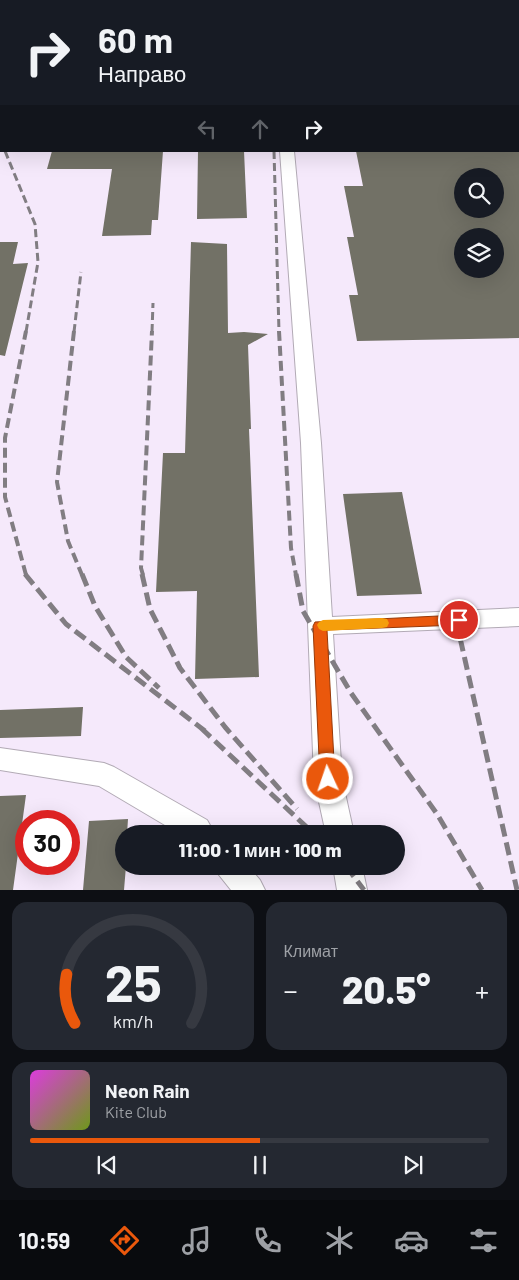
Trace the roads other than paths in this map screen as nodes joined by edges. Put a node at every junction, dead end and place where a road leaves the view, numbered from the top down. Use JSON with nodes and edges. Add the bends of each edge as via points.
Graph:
{"nodes":[{"id":1,"x":287,"y":152,"type":"edge"},
{"id":2,"x":519,"y":617,"type":"edge"},
{"id":3,"x":320,"y":626,"type":"junction"},
{"id":4,"x":0,"y":759,"type":"edge"},
{"id":5,"x":190,"y":825,"type":"edge"},
{"id":6,"x":338,"y":825,"type":"edge"},
{"id":7,"x":237,"y":875,"type":"edge"},
{"id":8,"x":349,"y":875,"type":"edge"},
{"id":9,"x":250,"y":890,"type":"edge"},
{"id":10,"x":352,"y":890,"type":"edge"}],
"edges":[{"from":1,"to":3,"type":"street","via":[[311,443]]},
{"from":2,"to":3,"type":"street"},
{"from":3,"to":6,"type":"street","via":[[328,779]]},
{"from":4,"to":5,"type":"street","via":[[104,775]]},
{"from":7,"to":9,"type":"street"},
{"from":8,"to":10,"type":"street"}]}
